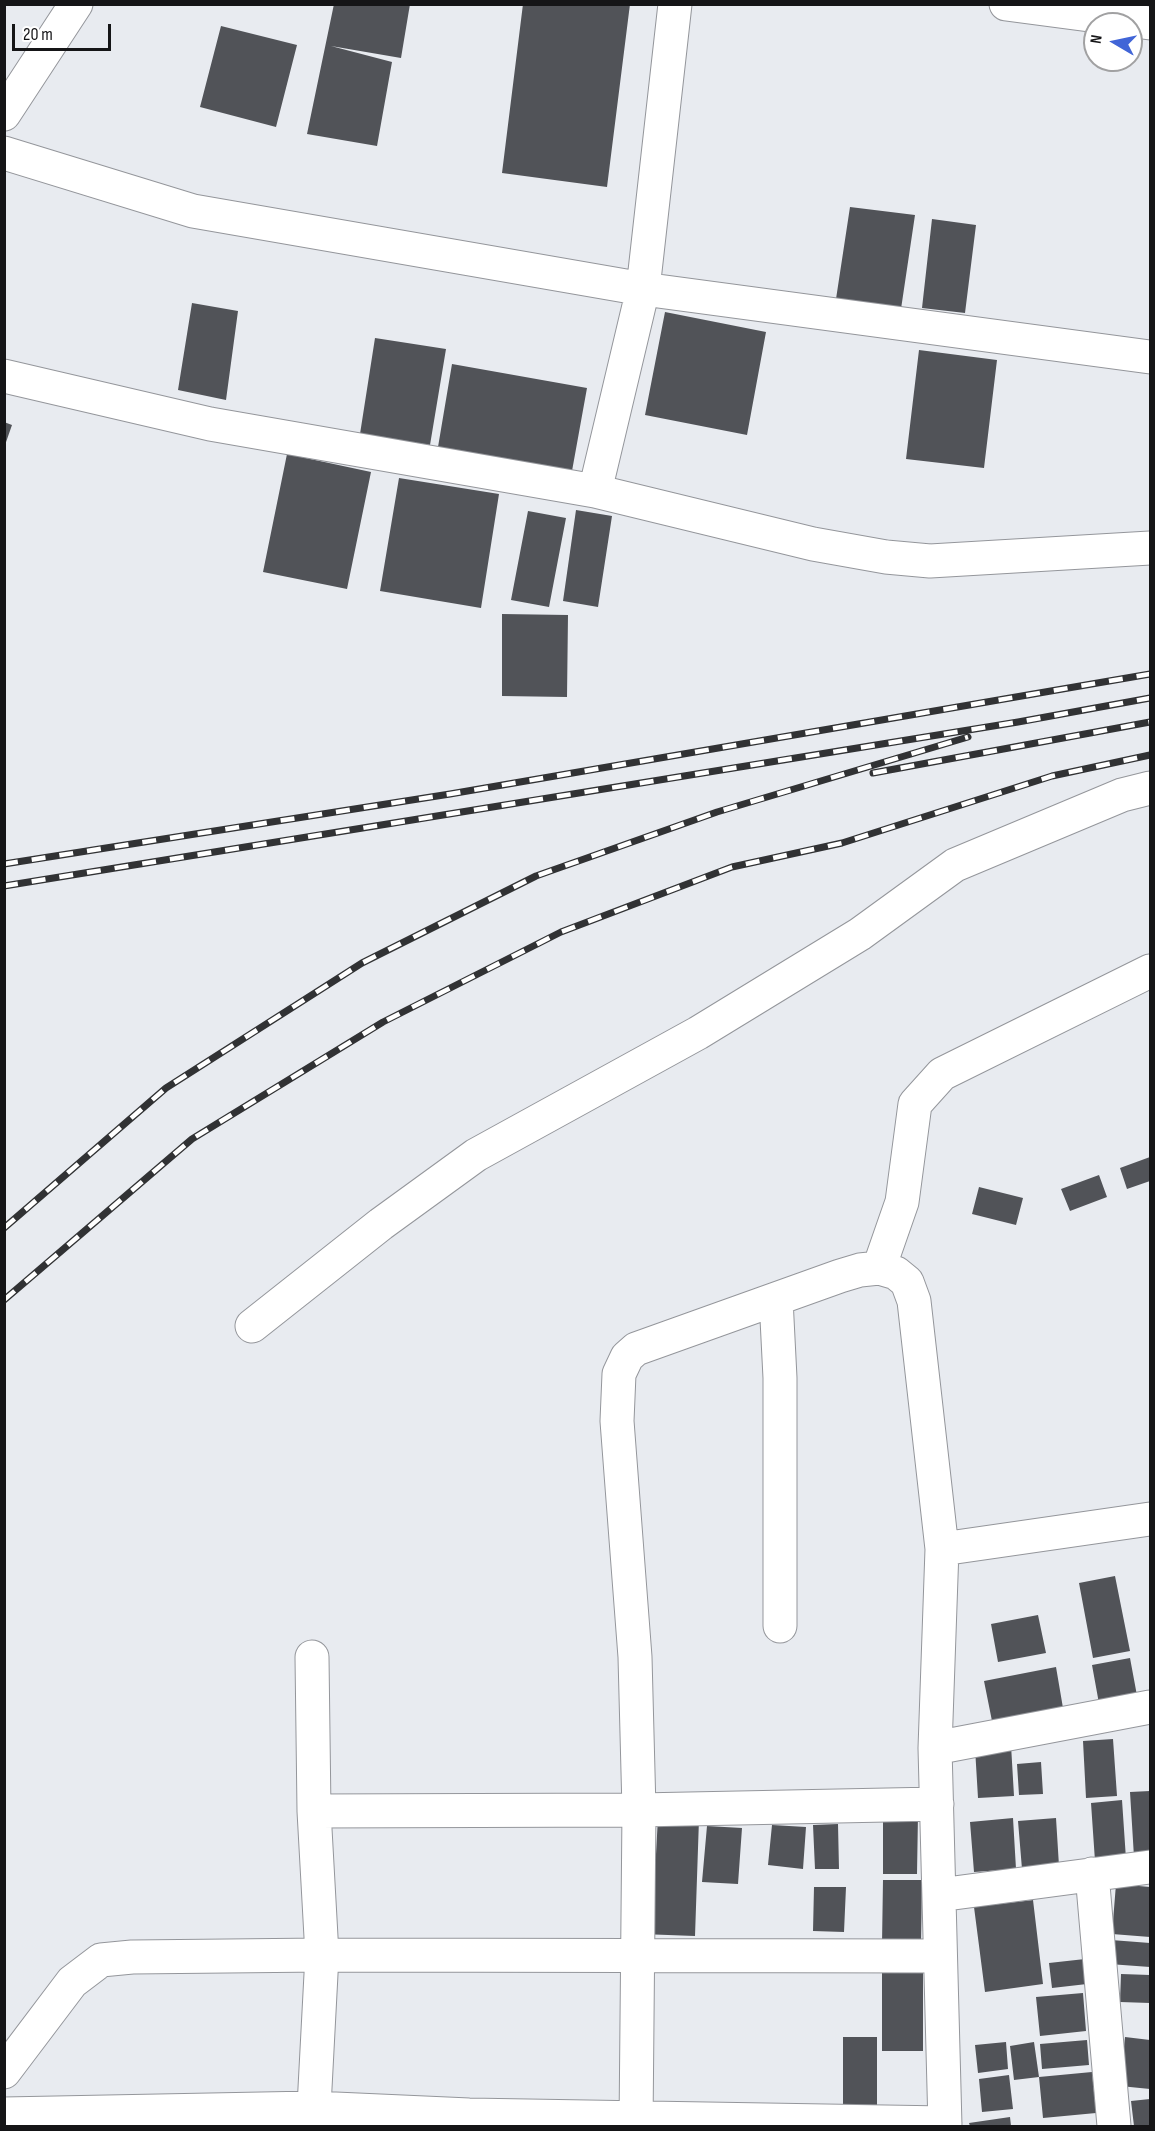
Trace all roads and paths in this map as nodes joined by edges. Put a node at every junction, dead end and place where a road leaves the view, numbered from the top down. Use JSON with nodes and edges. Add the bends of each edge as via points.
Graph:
{"nodes":[{"id":1,"x":76,"y":4,"type":"edge"},
{"id":2,"x":675,"y":4,"type":"edge"},
{"id":3,"x":1006,"y":4,"type":"edge"},
{"id":4,"x":1062,"y":9,"type":"edge"},
{"id":5,"x":1150,"y":23,"type":"edge"},
{"id":6,"x":4,"y":114,"type":"edge"},
{"id":7,"x":4,"y":153,"type":"edge"},
{"id":8,"x":643,"y":289,"type":"junction"},
{"id":9,"x":1150,"y":357,"type":"edge"},
{"id":10,"x":4,"y":376,"type":"edge"},
{"id":11,"x":595,"y":491,"type":"junction"},
{"id":12,"x":1150,"y":548,"type":"edge"},
{"id":13,"x":1150,"y":788,"type":"edge"},
{"id":14,"x":1150,"y":971,"type":"edge"},
{"id":15,"x":879,"y":1268,"type":"junction"},
{"id":16,"x":776,"y":1299,"type":"junction"},
{"id":17,"x":252,"y":1326,"type":"dead end"},
{"id":18,"x":1150,"y":1519,"type":"edge"},
{"id":19,"x":942,"y":1549,"type":"junction"},
{"id":20,"x":780,"y":1626,"type":"dead end"},
{"id":21,"x":312,"y":1657,"type":"dead end"},
{"id":22,"x":1150,"y":1707,"type":"edge"},
{"id":23,"x":935,"y":1748,"type":"junction"},
{"id":24,"x":937,"y":1804,"type":"junction"},
{"id":25,"x":639,"y":1810,"type":"junction"},
{"id":26,"x":315,"y":1811,"type":"junction"},
{"id":27,"x":1150,"y":1867,"type":"edge"},
{"id":28,"x":1092,"y":1874,"type":"junction"},
{"id":29,"x":939,"y":1895,"type":"junction"},
{"id":30,"x":322,"y":1955,"type":"junction"},
{"id":31,"x":636,"y":1956,"type":"junction"},
{"id":32,"x":940,"y":1956,"type":"junction"},
{"id":33,"x":4,"y":2072,"type":"edge"},
{"id":34,"x":4,"y":2114,"type":"edge"},
{"id":35,"x":313,"y":2117,"type":"edge"},
{"id":36,"x":469,"y":2121,"type":"edge"},
{"id":37,"x":636,"y":2122,"type":"edge"},
{"id":38,"x":779,"y":2123,"type":"edge"},
{"id":39,"x":945,"y":2125,"type":"edge"},
{"id":40,"x":1114,"y":2127,"type":"edge"}],
"edges":[{"from":1,"to":6,"type":"street"},
{"from":2,"to":8,"type":"street"},
{"from":3,"to":4,"type":"street"},
{"from":4,"to":5,"type":"street"},
{"from":7,"to":8,"type":"street","via":[[193,211]]},
{"from":8,"to":9,"type":"street"},
{"from":8,"to":11,"type":"street"},
{"from":10,"to":11,"type":"street","via":[[210,424]]},
{"from":11,"to":12,"type":"street","via":[[813,544],[886,557],[930,561]]},
{"from":13,"to":17,"type":"street","via":[[1122,795],[955,865],[860,934],[718,1021],[476,1155]]},
{"from":14,"to":15,"type":"street","via":[[942,1074],[915,1104],[902,1202]]},
{"from":15,"to":16,"type":"street","via":[[840,1275]]},
{"from":15,"to":19,"type":"street","via":[[896,1273],[907,1282],[915,1301]]},
{"from":16,"to":20,"type":"street","via":[[780,1378]]},
{"from":16,"to":25,"type":"street","via":[[636,1349],[619,1374],[617,1421],[635,1657]]},
{"from":18,"to":19,"type":"street"},
{"from":19,"to":23,"type":"street"},
{"from":21,"to":26,"type":"street"},
{"from":22,"to":23,"type":"street"},
{"from":23,"to":24,"type":"street"},
{"from":24,"to":25,"type":"street"},
{"from":24,"to":29,"type":"street"},
{"from":25,"to":26,"type":"street"},
{"from":25,"to":31,"type":"street"},
{"from":26,"to":30,"type":"street"},
{"from":27,"to":28,"type":"street"},
{"from":28,"to":29,"type":"street"},
{"from":28,"to":40,"type":"street"},
{"from":29,"to":32,"type":"street"},
{"from":30,"to":31,"type":"street"},
{"from":30,"to":33,"type":"street","via":[[101,1960],[72,1982]]},
{"from":30,"to":35,"type":"street"},
{"from":31,"to":32,"type":"street"},
{"from":31,"to":37,"type":"street"},
{"from":32,"to":39,"type":"street"},
{"from":34,"to":35,"type":"street"},
{"from":35,"to":36,"type":"street"},
{"from":36,"to":37,"type":"street"},
{"from":37,"to":38,"type":"street"},
{"from":38,"to":39,"type":"street"}]}
